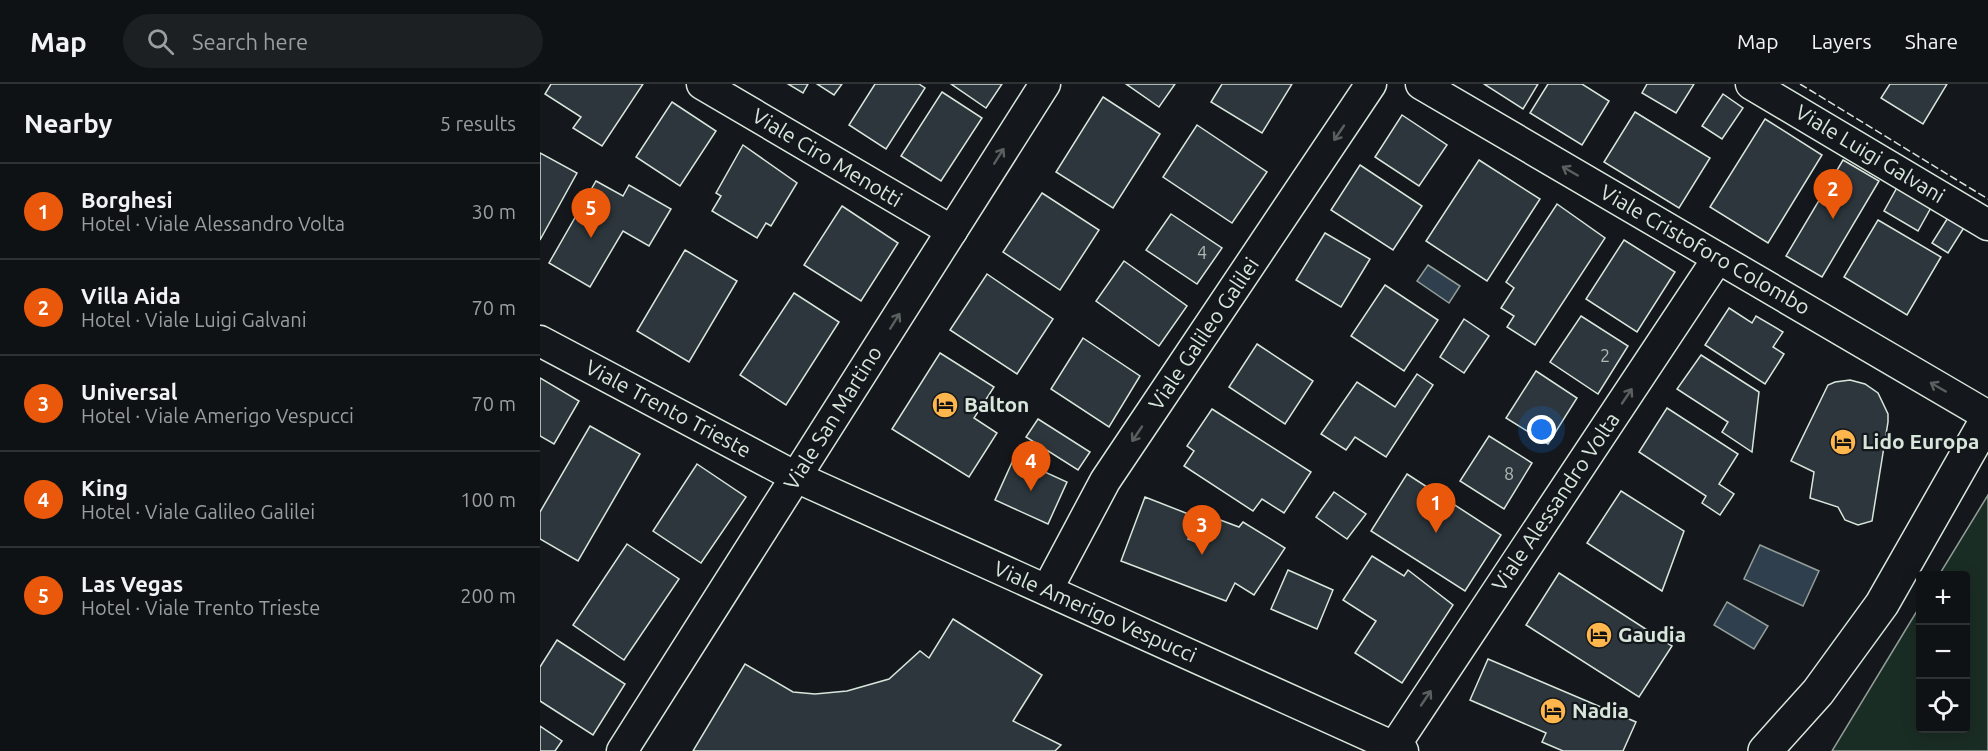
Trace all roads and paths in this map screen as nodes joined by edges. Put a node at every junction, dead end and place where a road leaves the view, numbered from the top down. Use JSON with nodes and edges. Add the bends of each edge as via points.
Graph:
{"nodes":[{"id":1,"x":702,"y":84,"type":"edge"},
{"id":2,"x":1045,"y":84,"type":"edge"},
{"id":3,"x":1371,"y":84,"type":"edge"},
{"id":4,"x":1421,"y":84,"type":"edge"},
{"id":5,"x":1751,"y":84,"type":"edge"},
{"id":6,"x":1988,"y":225,"type":"edge"},
{"id":7,"x":952,"y":231,"type":"junction"},
{"id":8,"x":1718,"y":258,"type":"junction"},
{"id":9,"x":540,"y":341,"type":"edge"},
{"id":10,"x":1988,"y":417,"type":"edge"},
{"id":11,"x":796,"y":477,"type":"junction"},
{"id":12,"x":1047,"y":590,"type":"junction"},
{"id":13,"x":1397,"y":750,"type":"edge"},
{"id":14,"x":622,"y":751,"type":"edge"},
{"id":15,"x":1765,"y":751,"type":"edge"}],
"edges":[{"from":1,"to":7,"type":"street","name":"Viale Ciro Menotti"},
{"from":7,"to":2,"type":"street","name":"Viale San Martino","one_way":true},
{"from":3,"to":12,"type":"street","name":"Viale Galileo Galilei","one_way":true,"via":[[1105,482]]},
{"from":8,"to":4,"type":"street","name":"Viale Cristoforo Colombo","one_way":true},
{"from":5,"to":6,"type":"street","name":"Viale Luigi Galvani"},
{"from":11,"to":7,"type":"street","name":"Viale San Martino","one_way":true},
{"from":10,"to":8,"type":"street","name":"Viale Cristoforo Colombo","one_way":true},
{"from":13,"to":8,"type":"street","name":"Viale Alessandro Volta","one_way":true},
{"from":9,"to":11,"type":"street","name":"Viale Trento Trieste"},
{"from":10,"to":15,"type":"street","via":[[1882,604],[1818,692]]},
{"from":11,"to":12,"type":"street","name":"Viale Amerigo Vespucci"},
{"from":11,"to":14,"type":"street","name":"Viale San Martino"},
{"from":12,"to":13,"type":"street","name":"Viale Amerigo Vespucci"}]}
